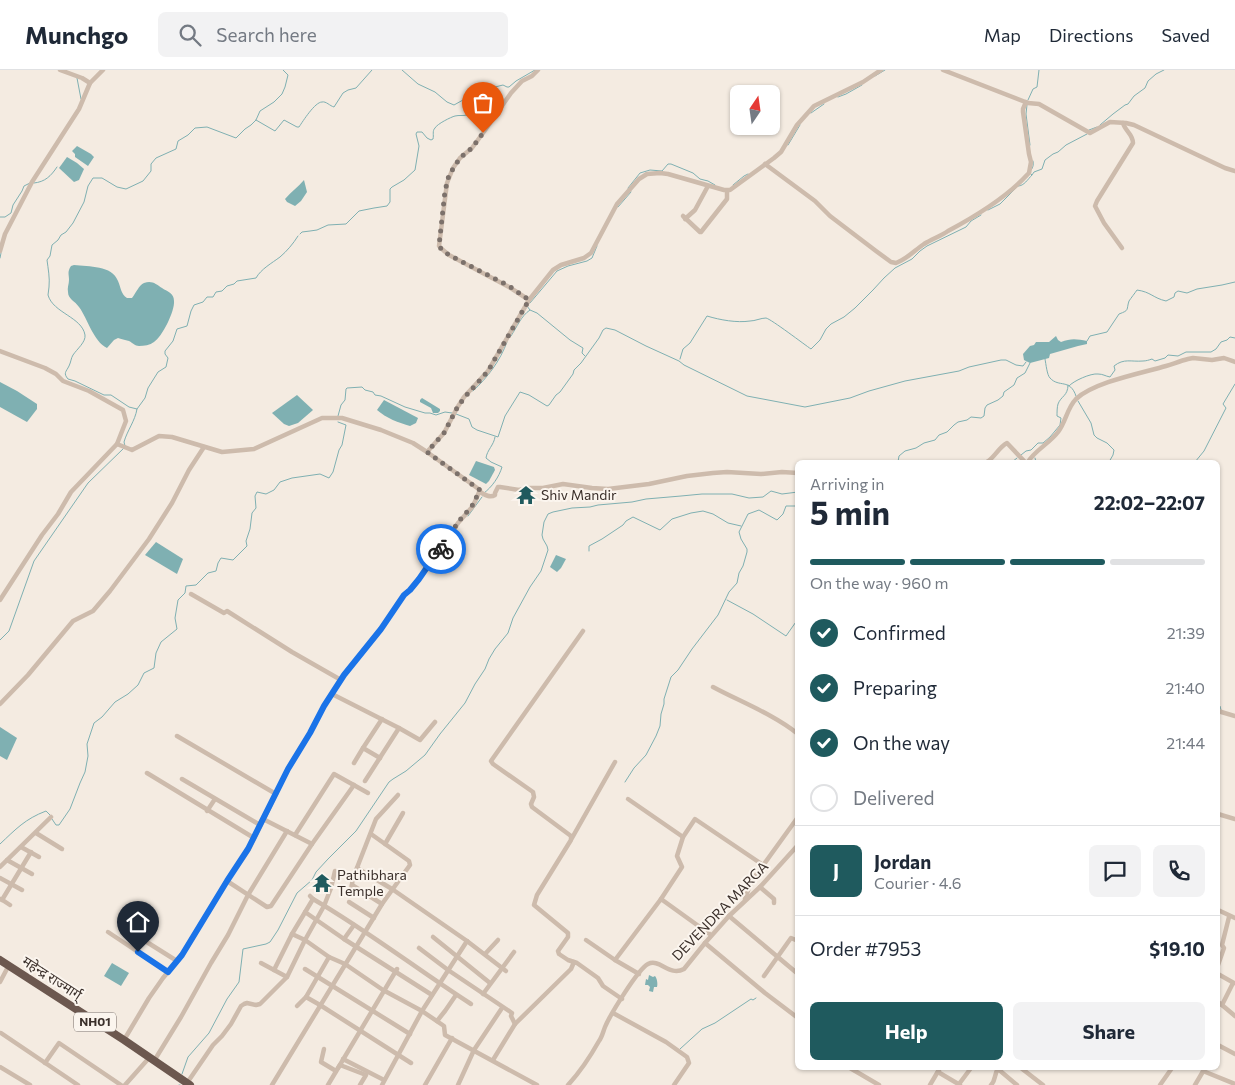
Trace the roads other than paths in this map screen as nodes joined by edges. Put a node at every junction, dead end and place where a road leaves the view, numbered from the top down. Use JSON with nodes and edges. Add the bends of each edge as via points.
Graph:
{"nodes":[{"id":1,"x":60,"y":70,"type":"edge"},
{"id":2,"x":103,"y":70,"type":"edge"},
{"id":3,"x":538,"y":70,"type":"edge"},
{"id":4,"x":881,"y":70,"type":"edge"},
{"id":5,"x":942,"y":70,"type":"edge"},
{"id":6,"x":90,"y":83,"type":"junction"},
{"id":7,"x":1026,"y":102,"type":"junction"},
{"id":8,"x":1123,"y":123,"type":"junction"},
{"id":9,"x":765,"y":164,"type":"junction"},
{"id":10,"x":1235,"y":171,"type":"edge"},
{"id":11,"x":708,"y":186,"type":"junction"},
{"id":12,"x":727,"y":191,"type":"junction"},
{"id":13,"x":1122,"y":248,"type":"dead end"},
{"id":14,"x":0,"y":251,"type":"edge"},
{"id":15,"x":529,"y":300,"type":"junction"},
{"id":16,"x":0,"y":351,"type":"edge"},
{"id":17,"x":1235,"y":362,"type":"edge"},
{"id":18,"x":117,"y":444,"type":"junction"},
{"id":19,"x":204,"y":447,"type":"junction"},
{"id":20,"x":427,"y":452,"type":"junction"},
{"id":21,"x":990,"y":460,"type":"edge"},
{"id":22,"x":1025,"y":460,"type":"edge"},
{"id":23,"x":1029,"y":460,"type":"edge"},
{"id":24,"x":795,"y":473,"type":"edge"},
{"id":25,"x":483,"y":494,"type":"junction"},
{"id":26,"x":191,"y":594,"type":"dead end"},
{"id":27,"x":0,"y":600,"type":"edge"},
{"id":28,"x":583,"y":631,"type":"dead end"},
{"id":29,"x":341,"y":680,"type":"junction"},
{"id":30,"x":714,"y":688,"type":"dead end"},
{"id":31,"x":332,"y":694,"type":"junction"},
{"id":32,"x":0,"y":704,"type":"edge"},
{"id":33,"x":1220,"y":712,"type":"edge"},
{"id":34,"x":1235,"y":716,"type":"edge"},
{"id":35,"x":382,"y":719,"type":"junction"},
{"id":36,"x":435,"y":722,"type":"dead end"},
{"id":37,"x":400,"y":728,"type":"junction"},
{"id":38,"x":795,"y":732,"type":"edge"},
{"id":39,"x":177,"y":736,"type":"dead end"},
{"id":40,"x":363,"y":748,"type":"junction"},
{"id":41,"x":380,"y":758,"type":"junction"},
{"id":42,"x":616,"y":762,"type":"dead end"},
{"id":43,"x":354,"y":763,"type":"dead end"},
{"id":44,"x":146,"y":773,"type":"dead end"},
{"id":45,"x":182,"y":779,"type":"dead end"},
{"id":46,"x":365,"y":781,"type":"dead end"},
{"id":47,"x":354,"y":785,"type":"junction"},
{"id":48,"x":368,"y":793,"type":"dead end"},
{"id":49,"x":276,"y":794,"type":"junction"},
{"id":50,"x":398,"y":794,"type":"dead end"},
{"id":51,"x":215,"y":799,"type":"junction"},
{"id":52,"x":628,"y":799,"type":"dead end"},
{"id":53,"x":207,"y":810,"type":"junction"},
{"id":54,"x":403,"y":813,"type":"dead end"},
{"id":55,"x":1220,"y":815,"type":"edge"},
{"id":56,"x":51,"y":817,"type":"dead end"},
{"id":57,"x":263,"y":819,"type":"junction"},
{"id":58,"x":1235,"y":819,"type":"edge"},
{"id":59,"x":795,"y":821,"type":"edge"},
{"id":60,"x":260,"y":825,"type":"junction"},
{"id":61,"x":287,"y":831,"type":"junction"},
{"id":62,"x":36,"y":833,"type":"junction"},
{"id":63,"x":371,"y":834,"type":"junction"},
{"id":64,"x":295,"y":835,"type":"junction"},
{"id":65,"x":683,"y":837,"type":"junction"},
{"id":66,"x":254,"y":838,"type":"junction"},
{"id":67,"x":572,"y":838,"type":"junction"},
{"id":68,"x":312,"y":844,"type":"junction"},
{"id":69,"x":384,"y":844,"type":"junction"},
{"id":70,"x":21,"y":847,"type":"junction"},
{"id":71,"x":795,"y":848,"type":"edge"},
{"id":72,"x":62,"y":849,"type":"dead end"},
{"id":73,"x":31,"y":852,"type":"junction"},
{"id":74,"x":39,"y":857,"type":"dead end"},
{"id":75,"x":7,"y":860,"type":"junction"},
{"id":76,"x":763,"y":865,"type":"junction"},
{"id":77,"x":0,"y":867,"type":"edge"},
{"id":78,"x":22,"y":868,"type":"junction"},
{"id":79,"x":358,"y":868,"type":"junction"},
{"id":80,"x":335,"y":871,"type":"dead end"},
{"id":81,"x":32,"y":874,"type":"dead end"},
{"id":82,"x":0,"y":878,"type":"edge"},
{"id":83,"x":227,"y":881,"type":"junction"},
{"id":84,"x":11,"y":884,"type":"junction"},
{"id":85,"x":760,"y":887,"type":"junction"},
{"id":86,"x":392,"y":889,"type":"junction"},
{"id":87,"x":22,"y":890,"type":"dead end"},
{"id":88,"x":248,"y":895,"type":"junction"},
{"id":89,"x":1,"y":899,"type":"edge"},
{"id":90,"x":661,"y":900,"type":"junction"},
{"id":91,"x":745,"y":900,"type":"junction"},
{"id":92,"x":350,"y":902,"type":"dead end"},
{"id":93,"x":774,"y":903,"type":"dead end"},
{"id":94,"x":382,"y":904,"type":"junction"},
{"id":95,"x":10,"y":905,"type":"dead end"},
{"id":96,"x":324,"y":906,"type":"junction"},
{"id":97,"x":1220,"y":911,"type":"edge"},
{"id":98,"x":305,"y":912,"type":"junction"},
{"id":99,"x":729,"y":916,"type":"junction"},
{"id":100,"x":374,"y":918,"type":"junction"},
{"id":101,"x":1232,"y":918,"type":"edge"},
{"id":102,"x":317,"y":919,"type":"junction"},
{"id":103,"x":354,"y":925,"type":"junction"},
{"id":104,"x":126,"y":928,"type":"dead end"},
{"id":105,"x":366,"y":931,"type":"junction"},
{"id":106,"x":108,"y":932,"type":"dead end"},
{"id":107,"x":292,"y":934,"type":"junction"},
{"id":108,"x":711,"y":936,"type":"junction"},
{"id":109,"x":433,"y":938,"type":"dead end"},
{"id":110,"x":344,"y":939,"type":"junction"},
{"id":111,"x":305,"y":940,"type":"junction"},
{"id":112,"x":498,"y":940,"type":"dead end"},
{"id":113,"x":586,"y":940,"type":"dead end"},
{"id":114,"x":795,"y":940,"type":"edge"},
{"id":115,"x":467,"y":941,"type":"junction"},
{"id":116,"x":705,"y":943,"type":"junction"},
{"id":117,"x":356,"y":947,"type":"junction"},
{"id":118,"x":418,"y":948,"type":"dead end"},
{"id":119,"x":514,"y":952,"type":"dead end"},
{"id":120,"x":485,"y":954,"type":"junction"},
{"id":121,"x":330,"y":957,"type":"junction"},
{"id":122,"x":457,"y":957,"type":"junction"},
{"id":123,"x":777,"y":957,"type":"junction"},
{"id":124,"x":1220,"y":959,"type":"edge"},
{"id":125,"x":0,"y":960,"type":"edge"},
{"id":126,"x":615,"y":960,"type":"junction"},
{"id":127,"x":177,"y":961,"type":"junction"},
{"id":128,"x":574,"y":962,"type":"junction"},
{"id":129,"x":261,"y":963,"type":"dead end"},
{"id":130,"x":345,"y":964,"type":"junction"},
{"id":131,"x":9,"y":966,"type":"junction"},
{"id":132,"x":501,"y":968,"type":"junction"},
{"id":133,"x":305,"y":969,"type":"dead end"},
{"id":134,"x":274,"y":970,"type":"junction"},
{"id":135,"x":396,"y":970,"type":"junction"},
{"id":136,"x":448,"y":970,"type":"junction"},
{"id":137,"x":506,"y":971,"type":"dead end"},
{"id":138,"x":168,"y":972,"type":"junction"},
{"id":139,"x":795,"y":972,"type":"edge"},
{"id":140,"x":639,"y":974,"type":"junction"},
{"id":141,"x":1220,"y":975,"type":"edge"},
{"id":142,"x":288,"y":976,"type":"junction"},
{"id":143,"x":318,"y":976,"type":"junction"},
{"id":144,"x":764,"y":976,"type":"dead end"},
{"id":145,"x":0,"y":982,"type":"edge"},
{"id":146,"x":1234,"y":983,"type":"edge"},
{"id":147,"x":439,"y":984,"type":"junction"},
{"id":148,"x":490,"y":984,"type":"junction"},
{"id":149,"x":332,"y":985,"type":"junction"},
{"id":150,"x":383,"y":990,"type":"junction"},
{"id":151,"x":483,"y":994,"type":"junction"},
{"id":152,"x":432,"y":995,"type":"junction"},
{"id":153,"x":456,"y":995,"type":"junction"},
{"id":154,"x":306,"y":997,"type":"junction"},
{"id":155,"x":622,"y":999,"type":"junction"},
{"id":156,"x":1220,"y":1003,"type":"edge"},
{"id":157,"x":471,"y":1004,"type":"dead end"},
{"id":158,"x":320,"y":1005,"type":"junction"},
{"id":159,"x":297,"y":1006,"type":"dead end"},
{"id":160,"x":502,"y":1008,"type":"junction"},
{"id":161,"x":372,"y":1011,"type":"junction"},
{"id":162,"x":422,"y":1011,"type":"junction"},
{"id":163,"x":614,"y":1012,"type":"junction"},
{"id":164,"x":795,"y":1016,"type":"edge"},
{"id":165,"x":1235,"y":1016,"type":"edge"},
{"id":166,"x":437,"y":1021,"type":"junction"},
{"id":167,"x":515,"y":1024,"type":"junction"},
{"id":168,"x":360,"y":1030,"type":"junction"},
{"id":169,"x":1,"y":1033,"type":"edge"},
{"id":170,"x":410,"y":1034,"type":"junction"},
{"id":171,"x":452,"y":1038,"type":"junction"},
{"id":172,"x":124,"y":1040,"type":"junction"},
{"id":173,"x":1220,"y":1046,"type":"edge"},
{"id":174,"x":324,"y":1049,"type":"dead end"},
{"id":175,"x":474,"y":1050,"type":"junction"},
{"id":176,"x":1235,"y":1054,"type":"edge"},
{"id":177,"x":398,"y":1055,"type":"junction"},
{"id":178,"x":343,"y":1059,"type":"junction"},
{"id":179,"x":152,"y":1060,"type":"junction"},
{"id":180,"x":493,"y":1060,"type":"junction"},
{"id":181,"x":321,"y":1062,"type":"junction"},
{"id":182,"x":45,"y":1063,"type":"junction"},
{"id":183,"x":411,"y":1063,"type":"dead end"},
{"id":184,"x":0,"y":1067,"type":"edge"},
{"id":185,"x":320,"y":1068,"type":"dead end"},
{"id":186,"x":853,"y":1070,"type":"edge"},
{"id":187,"x":939,"y":1070,"type":"edge"},
{"id":188,"x":970,"y":1070,"type":"edge"},
{"id":189,"x":996,"y":1070,"type":"edge"},
{"id":190,"x":1000,"y":1070,"type":"edge"},
{"id":191,"x":1023,"y":1070,"type":"edge"},
{"id":192,"x":1171,"y":1070,"type":"edge"},
{"id":193,"x":1203,"y":1070,"type":"edge"},
{"id":194,"x":1206,"y":1070,"type":"edge"},
{"id":195,"x":336,"y":1071,"type":"junction"},
{"id":196,"x":332,"y":1078,"type":"junction"},
{"id":197,"x":383,"y":1083,"type":"edge"},
{"id":198,"x":188,"y":1084,"type":"edge"},
{"id":199,"x":1235,"y":1084,"type":"edge"},
{"id":200,"x":30,"y":1085,"type":"edge"},
{"id":201,"x":78,"y":1085,"type":"edge"},
{"id":202,"x":123,"y":1085,"type":"edge"},
{"id":203,"x":272,"y":1085,"type":"edge"},
{"id":204,"x":328,"y":1085,"type":"edge"},
{"id":205,"x":360,"y":1085,"type":"edge"},
{"id":206,"x":425,"y":1085,"type":"edge"},
{"id":207,"x":458,"y":1085,"type":"edge"},
{"id":208,"x":537,"y":1085,"type":"edge"},
{"id":209,"x":568,"y":1085,"type":"edge"},
{"id":210,"x":674,"y":1085,"type":"edge"},
{"id":211,"x":879,"y":1085,"type":"edge"},
{"id":212,"x":930,"y":1085,"type":"edge"},
{"id":213,"x":959,"y":1085,"type":"edge"},
{"id":214,"x":991,"y":1085,"type":"edge"},
{"id":215,"x":1017,"y":1085,"type":"edge"},
{"id":216,"x":1042,"y":1085,"type":"edge"},
{"id":217,"x":1160,"y":1085,"type":"edge"},
{"id":218,"x":1195,"y":1085,"type":"edge"}],
"edges":[{"from":1,"to":6,"type":"street"},
{"from":2,"to":6,"type":"street"},
{"from":3,"to":15,"type":"street","via":[[511,93],[472,148],[453,168],[447,183],[439,246],[449,255]]},
{"from":4,"to":9,"type":"street","via":[[814,106],[780,152]]},
{"from":5,"to":7,"type":"street"},
{"from":6,"to":14,"type":"street","via":[[79,109],[36,176],[5,234]]},
{"from":7,"to":8,"type":"street","via":[[1039,104],[1090,133],[1110,122]]},
{"from":7,"to":9,"type":"street","via":[[1023,112],[1031,162],[1029,173],[1000,199],[896,264]]},
{"from":8,"to":10,"type":"street"},
{"from":8,"to":13,"type":"street","via":[[1132,135],[1133,143],[1095,206]]},
{"from":9,"to":12,"type":"street"},
{"from":11,"to":12,"type":"street"},
{"from":11,"to":12,"type":"street","via":[[695,210],[684,217],[700,232],[727,198]]},
{"from":11,"to":15,"type":"street","via":[[668,174],[642,176],[616,204],[591,253],[556,267]]},
{"from":15,"to":20,"type":"street","via":[[488,371],[464,398],[444,433]]},
{"from":16,"to":18,"type":"street","via":[[45,368],[63,381],[123,410],[126,421]]},
{"from":17,"to":23,"type":"street","via":[[1224,358],[1193,358],[1088,390],[1074,401],[1058,433]]},
{"from":18,"to":19,"type":"street","via":[[132,450],[159,436]]},
{"from":18,"to":27,"type":"street","via":[[71,492]]},
{"from":19,"to":20,"type":"street","via":[[222,452],[254,449],[322,418],[342,418],[398,436]]},
{"from":19,"to":32,"type":"street","via":[[149,539],[110,591],[93,610],[73,621]]},
{"from":20,"to":25,"type":"street"},
{"from":21,"to":22,"type":"street","via":[[1007,443]]},
{"from":24,"to":25,"type":"street","via":[[713,473],[601,489],[563,484],[519,490],[498,487],[496,495]]},
{"from":25,"to":29,"type":"street","via":[[458,522],[423,574]]},
{"from":26,"to":29,"type":"street","via":[[224,613],[227,611]]},
{"from":28,"to":67,"type":"street","via":[[492,758],[493,764],[533,792],[532,807]]},
{"from":29,"to":31,"type":"street"},
{"from":30,"to":38,"type":"street"},
{"from":31,"to":35,"type":"street"},
{"from":31,"to":49,"type":"street"},
{"from":33,"to":34,"type":"street"},
{"from":35,"to":37,"type":"street"},
{"from":35,"to":40,"type":"street"},
{"from":36,"to":37,"type":"street","via":[[420,740]]},
{"from":37,"to":41,"type":"street"},
{"from":39,"to":49,"type":"street"},
{"from":40,"to":41,"type":"street"},
{"from":40,"to":43,"type":"street"},
{"from":41,"to":46,"type":"street"},
{"from":42,"to":67,"type":"street"},
{"from":44,"to":53,"type":"street"},
{"from":45,"to":51,"type":"street"},
{"from":47,"to":48,"type":"street"},
{"from":47,"to":64,"type":"street","via":[[334,774]]},
{"from":47,"to":68,"type":"street"},
{"from":49,"to":57,"type":"street"},
{"from":50,"to":63,"type":"street","via":[[376,819]]},
{"from":51,"to":53,"type":"street"},
{"from":51,"to":60,"type":"street"},
{"from":52,"to":65,"type":"street"},
{"from":53,"to":66,"type":"street"},
{"from":54,"to":69,"type":"street"},
{"from":55,"to":58,"type":"street"},
{"from":56,"to":62,"type":"street"},
{"from":57,"to":60,"type":"street"},
{"from":57,"to":61,"type":"street"},
{"from":59,"to":76,"type":"street"},
{"from":60,"to":66,"type":"street"},
{"from":61,"to":64,"type":"street"},
{"from":61,"to":88,"type":"street"},
{"from":62,"to":70,"type":"street"},
{"from":62,"to":72,"type":"street"},
{"from":63,"to":69,"type":"street"},
{"from":63,"to":79,"type":"street"},
{"from":64,"to":68,"type":"street"},
{"from":65,"to":76,"type":"street","via":[[695,819]]},
{"from":65,"to":90,"type":"street","via":[[677,856],[682,867]]},
{"from":66,"to":83,"type":"street"},
{"from":67,"to":128,"type":"street","via":[[534,903],[568,933],[558,953]]},
{"from":68,"to":88,"type":"street","via":[[271,906],[267,907]]},
{"from":69,"to":86,"type":"street","via":[[410,862]]},
{"from":70,"to":73,"type":"street"},
{"from":70,"to":75,"type":"street"},
{"from":71,"to":85,"type":"street","name":"DEVENDRA MARGA"},
{"from":73,"to":74,"type":"street"},
{"from":73,"to":78,"type":"street"},
{"from":75,"to":77,"type":"street"},
{"from":75,"to":78,"type":"street"},
{"from":76,"to":91,"type":"street","via":[[751,882]]},
{"from":78,"to":81,"type":"street"},
{"from":78,"to":84,"type":"street"},
{"from":79,"to":86,"type":"street"},
{"from":79,"to":94,"type":"street","via":[[352,888]]},
{"from":80,"to":96,"type":"street"},
{"from":82,"to":84,"type":"street"},
{"from":83,"to":88,"type":"street"},
{"from":83,"to":127,"type":"street"},
{"from":84,"to":87,"type":"street"},
{"from":84,"to":89,"type":"street"},
{"from":85,"to":91,"type":"street","name":"DEVENDRA MARGA"},
{"from":85,"to":93,"type":"street","via":[[774,899]]},
{"from":86,"to":94,"type":"street"},
{"from":86,"to":115,"type":"street"},
{"from":88,"to":179,"type":"street","via":[[181,1017]]},
{"from":89,"to":95,"type":"street"},
{"from":90,"to":108,"type":"street"},
{"from":90,"to":126,"type":"street"},
{"from":91,"to":99,"type":"street","name":"DEVENDRA MARGA"},
{"from":92,"to":100,"type":"street"},
{"from":94,"to":100,"type":"street"},
{"from":96,"to":98,"type":"street","via":[[311,898]]},
{"from":96,"to":102,"type":"street"},
{"from":96,"to":103,"type":"street"},
{"from":97,"to":101,"type":"street"},
{"from":98,"to":102,"type":"street"},
{"from":98,"to":107,"type":"street"},
{"from":99,"to":108,"type":"street","name":"DEVENDRA MARGA"},
{"from":99,"to":123,"type":"street"},
{"from":100,"to":105,"type":"street"},
{"from":101,"to":124,"type":"street"},
{"from":102,"to":110,"type":"street"},
{"from":102,"to":111,"type":"street"},
{"from":103,"to":105,"type":"street"},
{"from":103,"to":110,"type":"street"},
{"from":104,"to":127,"type":"street"},
{"from":105,"to":117,"type":"street"},
{"from":105,"to":147,"type":"street"},
{"from":106,"to":138,"type":"street"},
{"from":107,"to":111,"type":"street"},
{"from":107,"to":134,"type":"street"},
{"from":108,"to":116,"type":"street","name":"DEVENDRA MARGA"},
{"from":109,"to":122,"type":"street"},
{"from":110,"to":117,"type":"street"},
{"from":111,"to":121,"type":"street"},
{"from":111,"to":142,"type":"street"},
{"from":112,"to":120,"type":"street"},
{"from":113,"to":126,"type":"street"},
{"from":114,"to":123,"type":"street","via":[[791,938]]},
{"from":115,"to":120,"type":"street"},
{"from":115,"to":122,"type":"street"},
{"from":116,"to":140,"type":"street","name":"DEVENDRA MARGA","via":[[680,971],[655,962],[648,964]]},
{"from":116,"to":164,"type":"street"},
{"from":117,"to":130,"type":"street"},
{"from":117,"to":135,"type":"street"},
{"from":118,"to":136,"type":"street"},
{"from":119,"to":132,"type":"street"},
{"from":120,"to":132,"type":"street"},
{"from":121,"to":130,"type":"street"},
{"from":121,"to":143,"type":"street"},
{"from":122,"to":136,"type":"street"},
{"from":122,"to":148,"type":"street"},
{"from":123,"to":139,"type":"street"},
{"from":123,"to":144,"type":"street"},
{"from":125,"to":131,"type":"highway","name":"महेन्द्र राज्मार्ग्","number":"NH01"},
{"from":126,"to":140,"type":"street"},
{"from":127,"to":138,"type":"street"},
{"from":128,"to":155,"type":"street"},
{"from":128,"to":167,"type":"street","via":[[571,969]]},
{"from":129,"to":134,"type":"street"},
{"from":130,"to":149,"type":"street"},
{"from":130,"to":150,"type":"street"},
{"from":131,"to":145,"type":"street"},
{"from":131,"to":172,"type":"highway","name":"महेन्द्र राज्मार्ग्","number":"NH01"},
{"from":132,"to":137,"type":"street"},
{"from":132,"to":148,"type":"street"},
{"from":133,"to":143,"type":"street"},
{"from":134,"to":142,"type":"street"},
{"from":135,"to":150,"type":"street"},
{"from":135,"to":152,"type":"street"},
{"from":136,"to":147,"type":"street"},
{"from":136,"to":151,"type":"street"},
{"from":138,"to":172,"type":"street"},
{"from":140,"to":155,"type":"street","name":"DEVENDRA MARGA"},
{"from":141,"to":146,"type":"street"},
{"from":142,"to":198,"type":"street","via":[[260,1004],[241,1006]]},
{"from":143,"to":149,"type":"street"},
{"from":143,"to":154,"type":"street"},
{"from":146,"to":156,"type":"street"},
{"from":147,"to":152,"type":"street"},
{"from":147,"to":153,"type":"street"},
{"from":148,"to":151,"type":"street"},
{"from":149,"to":158,"type":"street"},
{"from":149,"to":161,"type":"street"},
{"from":150,"to":161,"type":"street"},
{"from":150,"to":162,"type":"street"},
{"from":151,"to":160,"type":"street"},
{"from":152,"to":162,"type":"street"},
{"from":153,"to":157,"type":"street"},
{"from":153,"to":166,"type":"street"},
{"from":154,"to":158,"type":"street"},
{"from":154,"to":159,"type":"street"},
{"from":155,"to":163,"type":"street","name":"DEVENDRA MARGA"},
{"from":156,"to":165,"type":"street"},
{"from":158,"to":168,"type":"street"},
{"from":158,"to":203,"type":"street"},
{"from":160,"to":167,"type":"street","via":[[512,1013]]},
{"from":160,"to":175,"type":"street"},
{"from":161,"to":168,"type":"street"},
{"from":161,"to":170,"type":"street"},
{"from":162,"to":166,"type":"street"},
{"from":162,"to":170,"type":"street"},
{"from":163,"to":209,"type":"street","name":"DEVENDRA MARGA","via":[[601,1040]]},
{"from":163,"to":210,"type":"street","via":[[687,1058],[688,1063]]},
{"from":166,"to":171,"type":"street","via":[[444,1026],[446,1035]]},
{"from":167,"to":180,"type":"street"},
{"from":168,"to":177,"type":"street"},
{"from":168,"to":178,"type":"street"},
{"from":169,"to":182,"type":"street"},
{"from":170,"to":177,"type":"street"},
{"from":171,"to":175,"type":"street"},
{"from":171,"to":206,"type":"street"},
{"from":172,"to":179,"type":"highway","name":"महेन्द्र राज्मार्ग्","number":"NH01"},
{"from":173,"to":176,"type":"street"},
{"from":174,"to":181,"type":"street"},
{"from":175,"to":180,"type":"street"},
{"from":175,"to":207,"type":"street"},
{"from":177,"to":183,"type":"street"},
{"from":177,"to":197,"type":"street"},
{"from":178,"to":195,"type":"street"},
{"from":178,"to":197,"type":"street"},
{"from":179,"to":198,"type":"highway","name":"महेन्द्र राज्मार्ग्","number":"NH01"},
{"from":179,"to":202,"type":"street"},
{"from":180,"to":208,"type":"street"},
{"from":181,"to":185,"type":"street"},
{"from":181,"to":195,"type":"street"},
{"from":182,"to":201,"type":"street"},
{"from":182,"to":202,"type":"street","via":[[59,1043]]},
{"from":184,"to":200,"type":"street"},
{"from":186,"to":211,"type":"street"},
{"from":187,"to":212,"type":"street"},
{"from":187,"to":213,"type":"street"},
{"from":188,"to":213,"type":"street"},
{"from":189,"to":214,"type":"street"},
{"from":190,"to":215,"type":"street"},
{"from":191,"to":216,"type":"street"},
{"from":192,"to":217,"type":"street"},
{"from":193,"to":218,"type":"street"},
{"from":194,"to":199,"type":"street"},
{"from":195,"to":196,"type":"street"},
{"from":196,"to":204,"type":"street"},
{"from":196,"to":205,"type":"street","via":[[340,1065],[366,1075]]}]}
